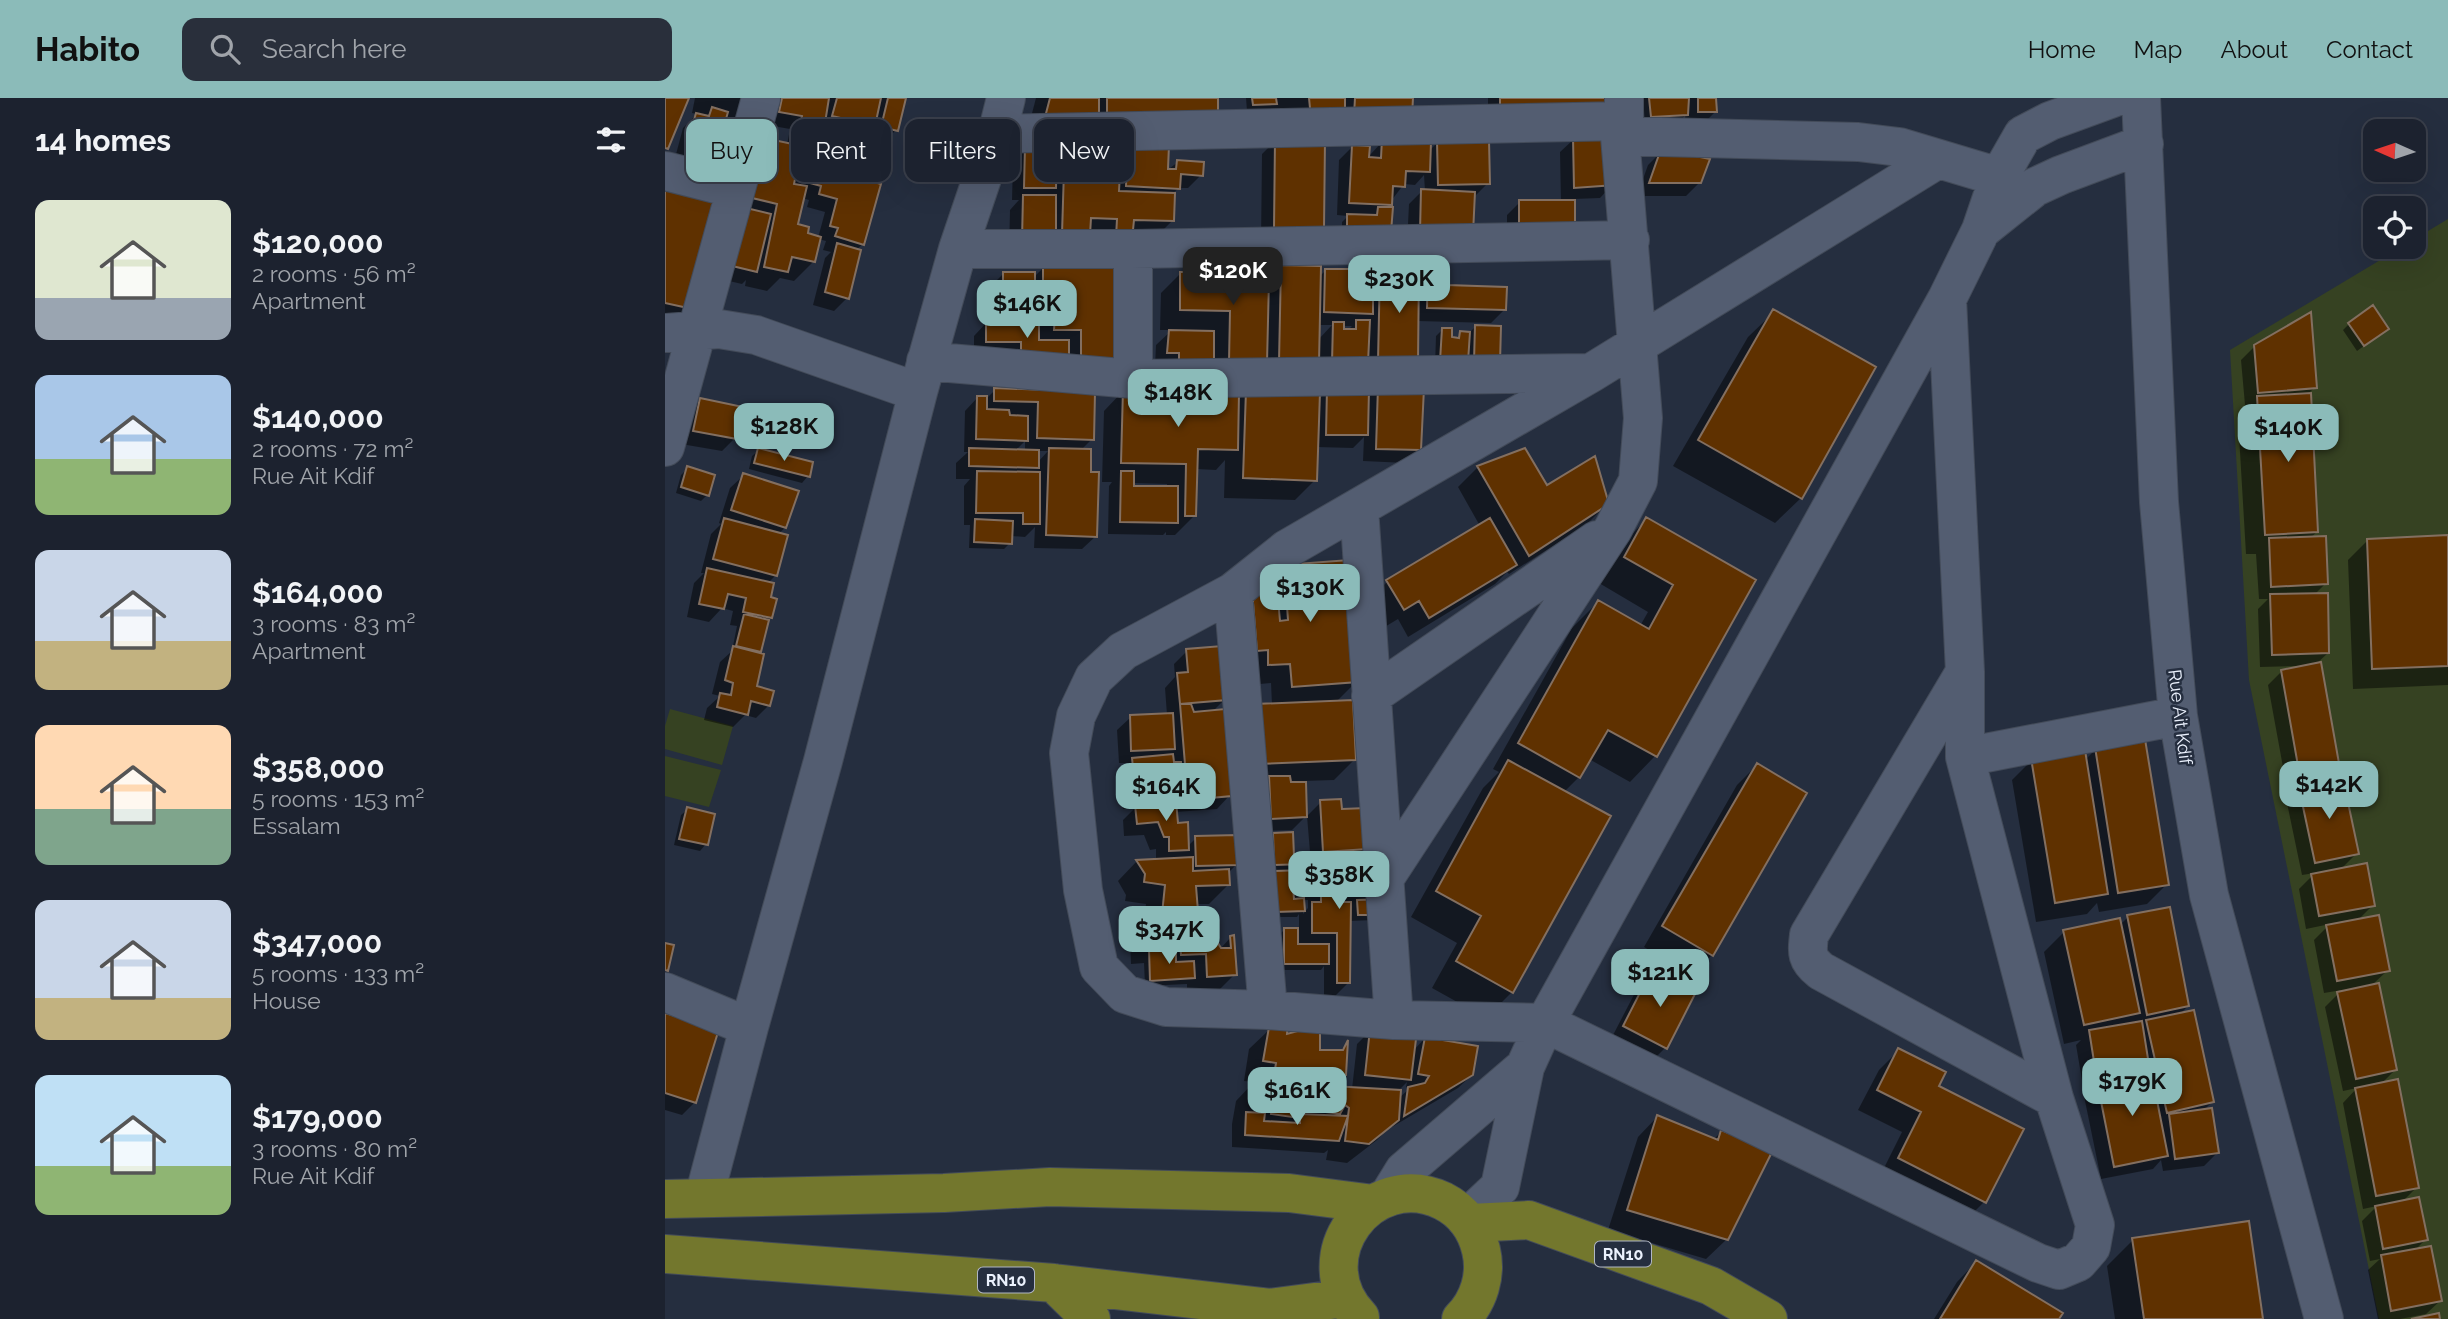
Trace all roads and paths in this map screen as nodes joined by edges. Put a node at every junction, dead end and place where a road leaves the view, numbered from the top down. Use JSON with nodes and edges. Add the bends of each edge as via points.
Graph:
{"nodes":[{"id":1,"x":761,"y":98,"type":"edge"},
{"id":2,"x":2045,"y":98,"type":"edge"},
{"id":3,"x":2113,"y":98,"type":"edge"},
{"id":4,"x":2141,"y":98,"type":"edge"},
{"id":5,"x":1002,"y":116,"type":"edge"},
{"id":6,"x":1623,"y":118,"type":"edge"},
{"id":7,"x":2023,"y":135,"type":"junction"},
{"id":8,"x":2144,"y":144,"type":"junction"},
{"id":9,"x":1938,"y":159,"type":"junction"},
{"id":10,"x":665,"y":171,"type":"edge"},
{"id":11,"x":1999,"y":177,"type":"junction"},
{"id":12,"x":736,"y":189,"type":"junction"},
{"id":13,"x":1982,"y":230,"type":"junction"},
{"id":14,"x":1630,"y":240,"type":"junction"},
{"id":15,"x":958,"y":249,"type":"junction"},
{"id":16,"x":1133,"y":249,"type":"junction"},
{"id":17,"x":1947,"y":299,"type":"junction"},
{"id":18,"x":680,"y":333,"type":"edge"},
{"id":19,"x":1637,"y":344,"type":"junction"},
{"id":20,"x":1591,"y":373,"type":"junction"},
{"id":21,"x":922,"y":377,"type":"junction"},
{"id":22,"x":1133,"y":379,"type":"junction"},
{"id":23,"x":665,"y":447,"type":"edge"},
{"id":24,"x":1359,"y":508,"type":"junction"},
{"id":25,"x":1613,"y":529,"type":"junction"},
{"id":26,"x":1233,"y":592,"type":"junction"},
{"id":27,"x":1965,"y":672,"type":"junction"},
{"id":28,"x":1371,"y":696,"type":"junction"},
{"id":29,"x":2178,"y":716,"type":"junction"},
{"id":30,"x":1965,"y":757,"type":"junction"},
{"id":31,"x":1384,"y":879,"type":"junction"},
{"id":32,"x":665,"y":992,"type":"edge"},
{"id":33,"x":1268,"y":1010,"type":"junction"},
{"id":34,"x":1394,"y":1020,"type":"junction"},
{"id":35,"x":1545,"y":1023,"type":"junction"},
{"id":36,"x":749,"y":1027,"type":"junction"},
{"id":37,"x":1525,"y":1067,"type":"junction"},
{"id":38,"x":2055,"y":1098,"type":"junction"},
{"id":39,"x":704,"y":1197,"type":"junction"},
{"id":40,"x":665,"y":1199,"type":"edge"},
{"id":41,"x":1381,"y":1200,"type":"junction"},
{"id":42,"x":1468,"y":1221,"type":"junction"},
{"id":43,"x":665,"y":1254,"type":"edge"},
{"id":44,"x":1054,"y":1283,"type":"junction"},
{"id":45,"x":1345,"y":1310,"type":"edge"},
{"id":46,"x":1091,"y":1319,"type":"edge"},
{"id":47,"x":1461,"y":1319,"type":"edge"},
{"id":48,"x":1768,"y":1319,"type":"edge"},
{"id":49,"x":2324,"y":1319,"type":"edge"}],
"edges":[{"from":1,"to":12,"type":"street"},
{"from":2,"to":7,"type":"street"},
{"from":3,"to":7,"type":"street"},
{"from":4,"to":8,"type":"street","name":"Rue Ait Kdif"},
{"from":5,"to":6,"type":"street"},
{"from":5,"to":15,"type":"street"},
{"from":6,"to":9,"type":"street","via":[[1899,147]]},
{"from":6,"to":14,"type":"street"},
{"from":7,"to":11,"type":"street"},
{"from":8,"to":13,"type":"street","via":[[2035,187]]},
{"from":8,"to":29,"type":"street","name":"Rue Ait Kdif","via":[[2159,502]]},
{"from":9,"to":11,"type":"street"},
{"from":9,"to":19,"type":"street"},
{"from":10,"to":12,"type":"street"},
{"from":11,"to":13,"type":"street"},
{"from":12,"to":18,"type":"street"},
{"from":13,"to":17,"type":"street"},
{"from":14,"to":16,"type":"street"},
{"from":14,"to":19,"type":"street"},
{"from":15,"to":16,"type":"street"},
{"from":15,"to":21,"type":"street"},
{"from":16,"to":22,"type":"street"},
{"from":17,"to":27,"type":"street"},
{"from":17,"to":35,"type":"street"},
{"from":18,"to":21,"type":"street","via":[[719,329],[756,335]]},
{"from":18,"to":23,"type":"street"},
{"from":19,"to":20,"type":"street"},
{"from":19,"to":25,"type":"street","via":[[1643,418],[1638,481]]},
{"from":20,"to":22,"type":"street"},
{"from":20,"to":24,"type":"street"},
{"from":21,"to":22,"type":"street"},
{"from":21,"to":36,"type":"street"},
{"from":24,"to":26,"type":"street","via":[[1287,549]]},
{"from":24,"to":28,"type":"street"},
{"from":25,"to":28,"type":"street"},
{"from":25,"to":31,"type":"street"},
{"from":26,"to":33,"type":"street"},
{"from":26,"to":33,"type":"street","via":[[1123,651],[1094,678],[1076,716],[1069,753],[1083,890],[1099,967],[1125,994],[1166,1007]]},
{"from":27,"to":30,"type":"street"},
{"from":27,"to":38,"type":"street","via":[[1809,934],[1807,952],[1821,971]]},
{"from":28,"to":31,"type":"street"},
{"from":29,"to":30,"type":"street"},
{"from":29,"to":49,"type":"street","name":"Rue Ait Kdif","via":[[2209,895]]},
{"from":30,"to":38,"type":"street"},
{"from":31,"to":34,"type":"street"},
{"from":32,"to":36,"type":"street"},
{"from":33,"to":34,"type":"street"},
{"from":34,"to":35,"type":"street"},
{"from":35,"to":37,"type":"street"},
{"from":35,"to":38,"type":"street","via":[[1992,1241],[2059,1269],[2085,1256],[2095,1225]]},
{"from":36,"to":39,"type":"street"},
{"from":37,"to":41,"type":"street","via":[[1404,1171]]},
{"from":37,"to":42,"type":"street","via":[[1500,1187]]},
{"from":39,"to":40,"type":"main road"},
{"from":39,"to":41,"type":"main road","via":[[1050,1188],[1289,1193]]},
{"from":41,"to":42,"type":"main road","via":[[1418,1193],[1447,1203]]},
{"from":41,"to":45,"type":"main road","number":"RN10","via":[[1361,1212],[1340,1252]]},
{"from":42,"to":47,"type":"main road","via":[[1479,1240],[1483,1278]]},
{"from":42,"to":48,"type":"main road","number":"RN10","via":[[1529,1220],[1711,1286]]},
{"from":43,"to":44,"type":"main road","number":"RN10"},
{"from":44,"to":45,"type":"main road","number":"RN10","via":[[1270,1308]]},
{"from":44,"to":46,"type":"main road"}]}
